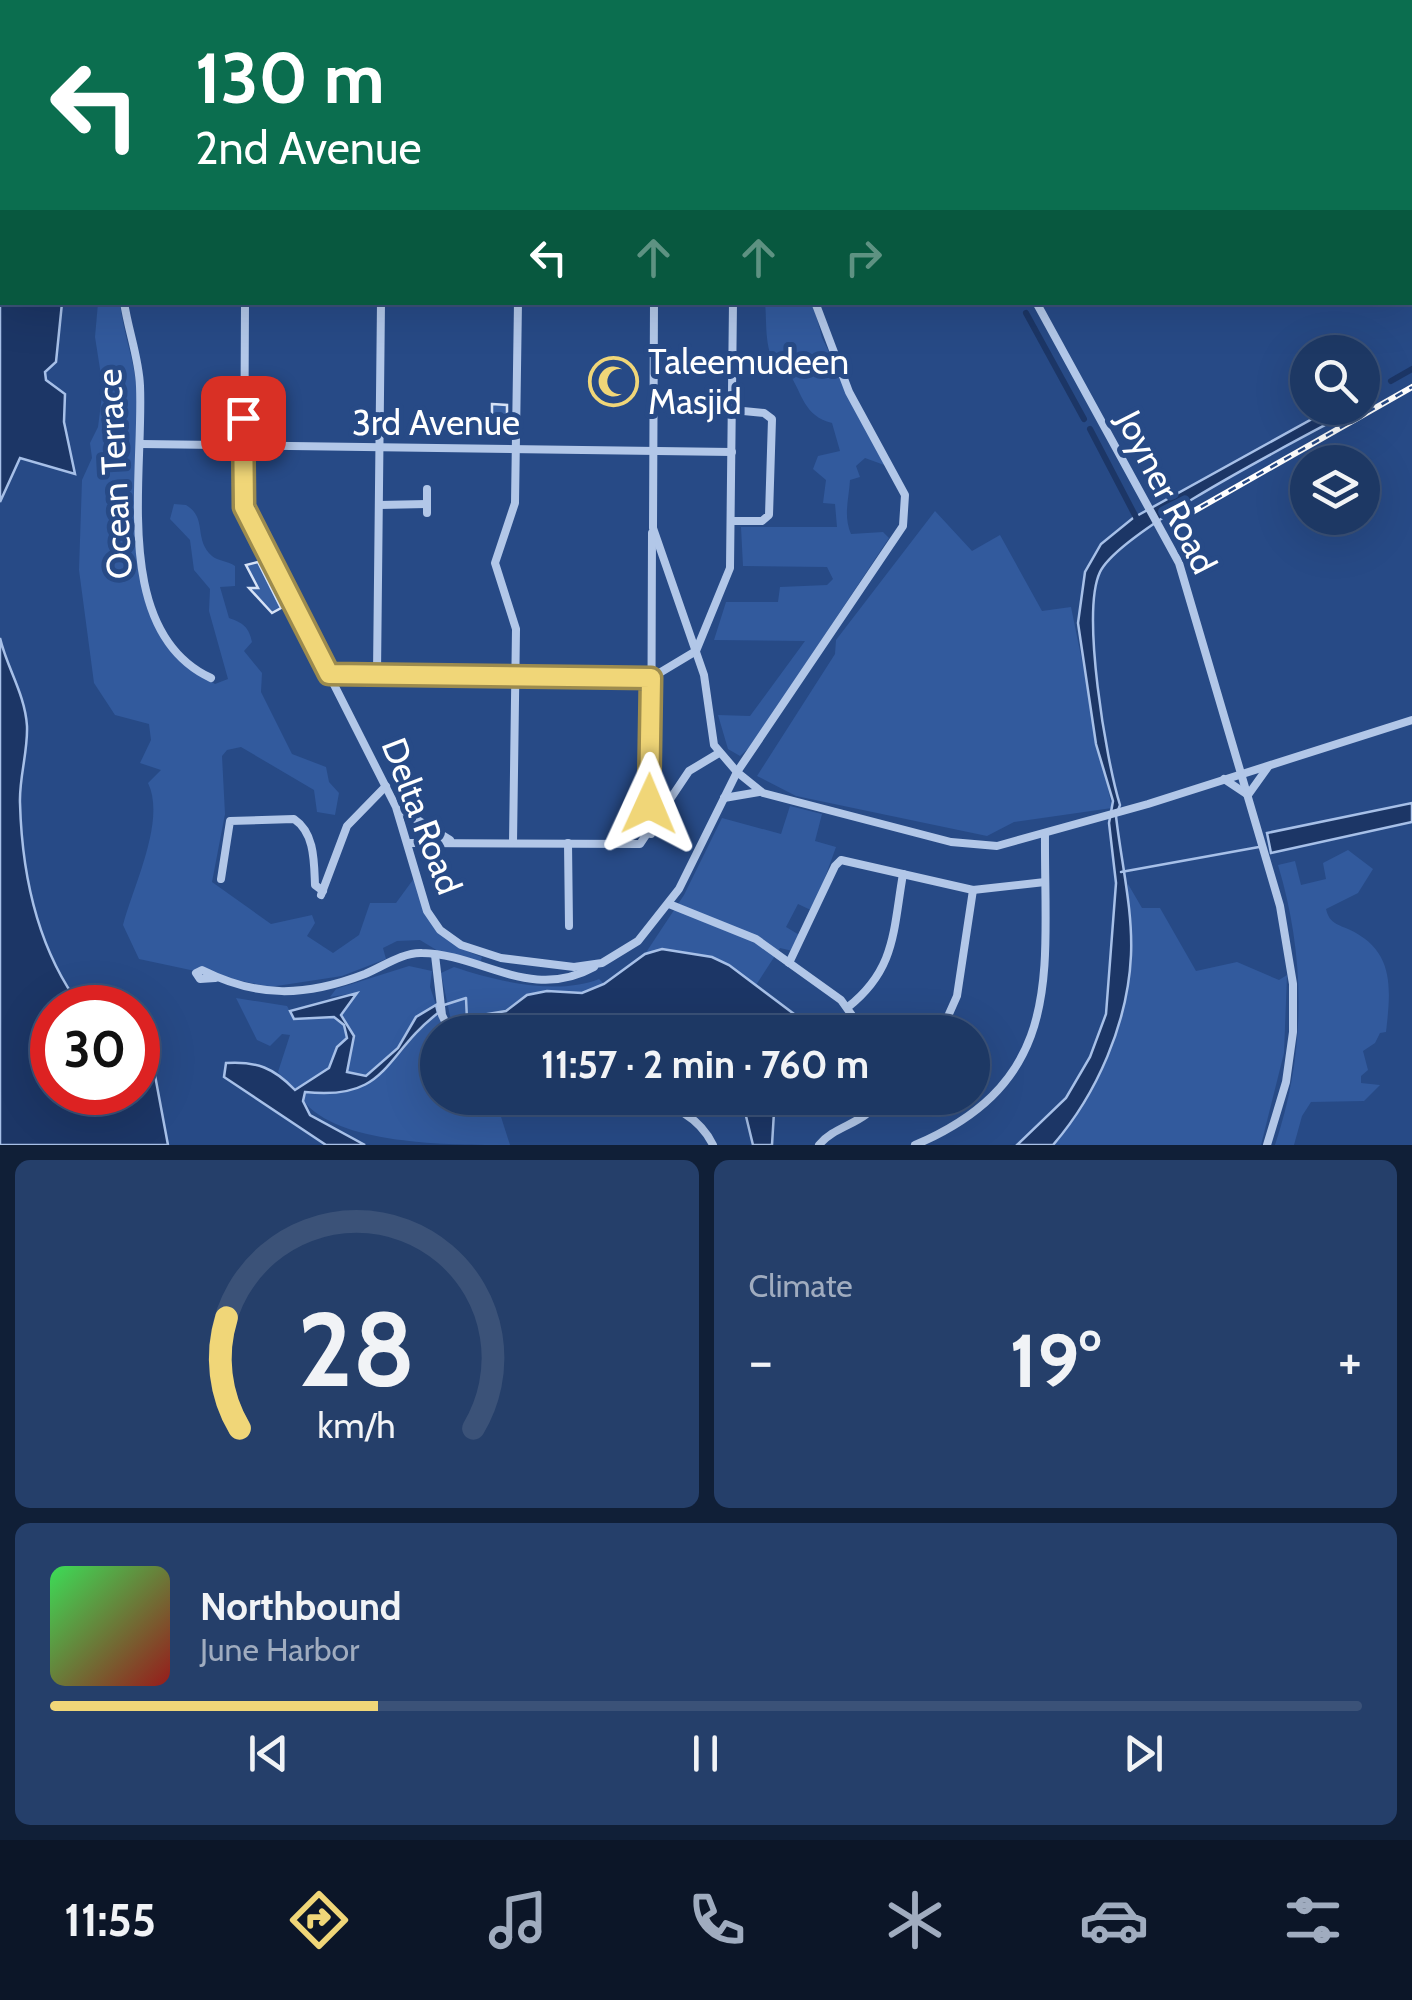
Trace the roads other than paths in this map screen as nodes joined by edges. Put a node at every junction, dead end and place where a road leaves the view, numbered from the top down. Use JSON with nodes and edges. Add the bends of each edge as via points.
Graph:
{"nodes":[{"id":1,"x":125,"y":305,"type":"edge"},
{"id":2,"x":246,"y":305,"type":"edge"},
{"id":3,"x":381,"y":305,"type":"edge"},
{"id":4,"x":518,"y":305,"type":"edge"},
{"id":5,"x":654,"y":305,"type":"edge"},
{"id":6,"x":733,"y":305,"type":"edge"},
{"id":7,"x":815,"y":305,"type":"edge"},
{"id":8,"x":1038,"y":305,"type":"edge"},
{"id":9,"x":733,"y":410,"type":"junction"},
{"id":10,"x":140,"y":444,"type":"junction"},
{"id":11,"x":243,"y":448,"type":"junction"},
{"id":12,"x":380,"y":449,"type":"junction"},
{"id":13,"x":516,"y":450,"type":"junction"},
{"id":14,"x":652,"y":450,"type":"junction"},
{"id":15,"x":732,"y":452,"type":"junction"},
{"id":16,"x":427,"y":489,"type":"dead end"},
{"id":17,"x":379,"y":505,"type":"junction"},
{"id":18,"x":733,"y":522,"type":"junction"},
{"id":19,"x":652,"y":528,"type":"junction"},
{"id":20,"x":696,"y":651,"type":"junction"},
{"id":21,"x":377,"y":672,"type":"junction"},
{"id":22,"x":329,"y":674,"type":"junction"},
{"id":23,"x":515,"y":677,"type":"junction"},
{"id":24,"x":211,"y":678,"type":"dead end"},
{"id":25,"x":651,"y":678,"type":"junction"},
{"id":26,"x":1412,"y":720,"type":"edge"},
{"id":27,"x":719,"y":753,"type":"junction"},
{"id":28,"x":1270,"y":764,"type":"junction"},
{"id":29,"x":737,"y":772,"type":"junction"},
{"id":30,"x":1242,"y":774,"type":"junction"},
{"id":31,"x":1224,"y":779,"type":"junction"},
{"id":32,"x":386,"y":786,"type":"junction"},
{"id":33,"x":763,"y":792,"type":"junction"},
{"id":34,"x":1248,"y":796,"type":"junction"},
{"id":35,"x":722,"y":800,"type":"junction"},
{"id":36,"x":396,"y":807,"type":"junction"},
{"id":37,"x":650,"y":834,"type":"junction"},
{"id":38,"x":1045,"y":835,"type":"junction"},
{"id":39,"x":454,"y":842,"type":"junction"},
{"id":40,"x":513,"y":842,"type":"junction"},
{"id":41,"x":410,"y":843,"type":"junction"},
{"id":42,"x":568,"y":843,"type":"junction"},
{"id":43,"x":903,"y":874,"type":"junction"},
{"id":44,"x":220,"y":879,"type":"dead end"},
{"id":45,"x":1044,"y":882,"type":"junction"},
{"id":46,"x":974,"y":890,"type":"junction"},
{"id":47,"x":670,"y":904,"type":"junction"},
{"id":48,"x":569,"y":926,"type":"dead end"},
{"id":49,"x":435,"y":955,"type":"junction"},
{"id":50,"x":602,"y":962,"type":"junction"},
{"id":51,"x":789,"y":963,"type":"junction"},
{"id":52,"x":215,"y":978,"type":"dead end"},
{"id":53,"x":848,"y":1007,"type":"junction"},
{"id":54,"x":442,"y":1015,"type":"edge"},
{"id":55,"x":853,"y":1015,"type":"edge"},
{"id":56,"x":949,"y":1015,"type":"edge"},
{"id":57,"x":686,"y":1115,"type":"edge"},
{"id":58,"x":866,"y":1115,"type":"edge"},
{"id":59,"x":714,"y":1145,"type":"edge"},
{"id":60,"x":819,"y":1145,"type":"edge"},
{"id":61,"x":914,"y":1145,"type":"edge"},
{"id":62,"x":1267,"y":1145,"type":"edge"}],
"edges":[{"from":1,"to":10,"type":"street","name":"Ocean Terrace","via":[[139,376]]},
{"from":2,"to":11,"type":"street","name":"Delta Road"},
{"from":3,"to":12,"type":"street"},
{"from":4,"to":13,"type":"street"},
{"from":5,"to":14,"type":"street"},
{"from":6,"to":9,"type":"street"},
{"from":7,"to":29,"type":"street","via":[[848,392],[900,482],[907,516]]},
{"from":8,"to":30,"type":"street","name":"Joyner Road","via":[[1185,581]]},
{"from":9,"to":15,"type":"street"},
{"from":9,"to":18,"type":"street","via":[[764,412],[772,419],[769,515]]},
{"from":10,"to":11,"type":"street","name":"3rd Avenue"},
{"from":10,"to":24,"type":"street","name":"Ocean Terrace","via":[[139,530],[152,610],[172,650]]},
{"from":11,"to":12,"type":"street","name":"3rd Avenue"},
{"from":11,"to":22,"type":"street","name":"Delta Road","via":[[248,517]]},
{"from":12,"to":13,"type":"street","name":"3rd Avenue"},
{"from":12,"to":17,"type":"street"},
{"from":13,"to":14,"type":"street","name":"3rd Avenue"},
{"from":13,"to":23,"type":"street","via":[[515,503],[494,563],[515,620]]},
{"from":14,"to":15,"type":"street","name":"3rd Avenue"},
{"from":14,"to":19,"type":"street"},
{"from":15,"to":18,"type":"street"},
{"from":16,"to":17,"type":"street","via":[[427,509]]},
{"from":17,"to":21,"type":"street"},
{"from":18,"to":20,"type":"street","via":[[730,568]]},
{"from":19,"to":20,"type":"street"},
{"from":19,"to":25,"type":"street"},
{"from":20,"to":25,"type":"street"},
{"from":20,"to":27,"type":"street"},
{"from":21,"to":22,"type":"street"},
{"from":21,"to":23,"type":"street"},
{"from":22,"to":32,"type":"street","name":"Delta Road"},
{"from":23,"to":25,"type":"street"},
{"from":23,"to":40,"type":"street"},
{"from":25,"to":37,"type":"street"},
{"from":26,"to":28,"type":"street"},
{"from":27,"to":29,"type":"street"},
{"from":27,"to":37,"type":"street","via":[[689,771]]},
{"from":28,"to":30,"type":"street"},
{"from":28,"to":34,"type":"street"},
{"from":29,"to":33,"type":"street"},
{"from":29,"to":35,"type":"street"},
{"from":30,"to":31,"type":"street"},
{"from":30,"to":34,"type":"street","name":"Joyner Road"},
{"from":31,"to":34,"type":"street"},
{"from":31,"to":38,"type":"street"},
{"from":32,"to":36,"type":"street","name":"Delta Road"},
{"from":32,"to":44,"type":"street","via":[[347,826],[322,893],[305,829],[294,819],[230,821]]},
{"from":33,"to":35,"type":"street"},
{"from":33,"to":38,"type":"street","via":[[974,846]]},
{"from":34,"to":62,"type":"street","name":"Joyner Road","via":[[1284,923],[1293,1003],[1286,1082]]},
{"from":35,"to":47,"type":"street"},
{"from":36,"to":39,"type":"street"},
{"from":36,"to":41,"type":"street","name":"Delta Road"},
{"from":37,"to":42,"type":"street","via":[[637,845]]},
{"from":38,"to":45,"type":"street"},
{"from":39,"to":40,"type":"street"},
{"from":39,"to":41,"type":"street"},
{"from":40,"to":42,"type":"street"},
{"from":41,"to":50,"type":"street","name":"Delta Road","via":[[428,911],[461,945],[557,966]]},
{"from":42,"to":48,"type":"street"},
{"from":43,"to":46,"type":"street"},
{"from":43,"to":51,"type":"street","via":[[846,859],[834,866]]},
{"from":43,"to":53,"type":"street","via":[[887,963]]},
{"from":45,"to":46,"type":"street"},
{"from":45,"to":61,"type":"street","via":[[1048,958],[1020,1060],[978,1112]]},
{"from":46,"to":56,"type":"street"},
{"from":47,"to":50,"type":"street","via":[[638,941]]},
{"from":47,"to":51,"type":"street","via":[[736,928]]},
{"from":49,"to":50,"type":"street","via":[[528,978],[572,977]]},
{"from":49,"to":52,"type":"street","via":[[410,955],[354,978],[278,992]]},
{"from":49,"to":54,"type":"street"},
{"from":51,"to":53,"type":"street"},
{"from":53,"to":55,"type":"street"},
{"from":57,"to":59,"type":"street"},
{"from":58,"to":60,"type":"street"}]}
